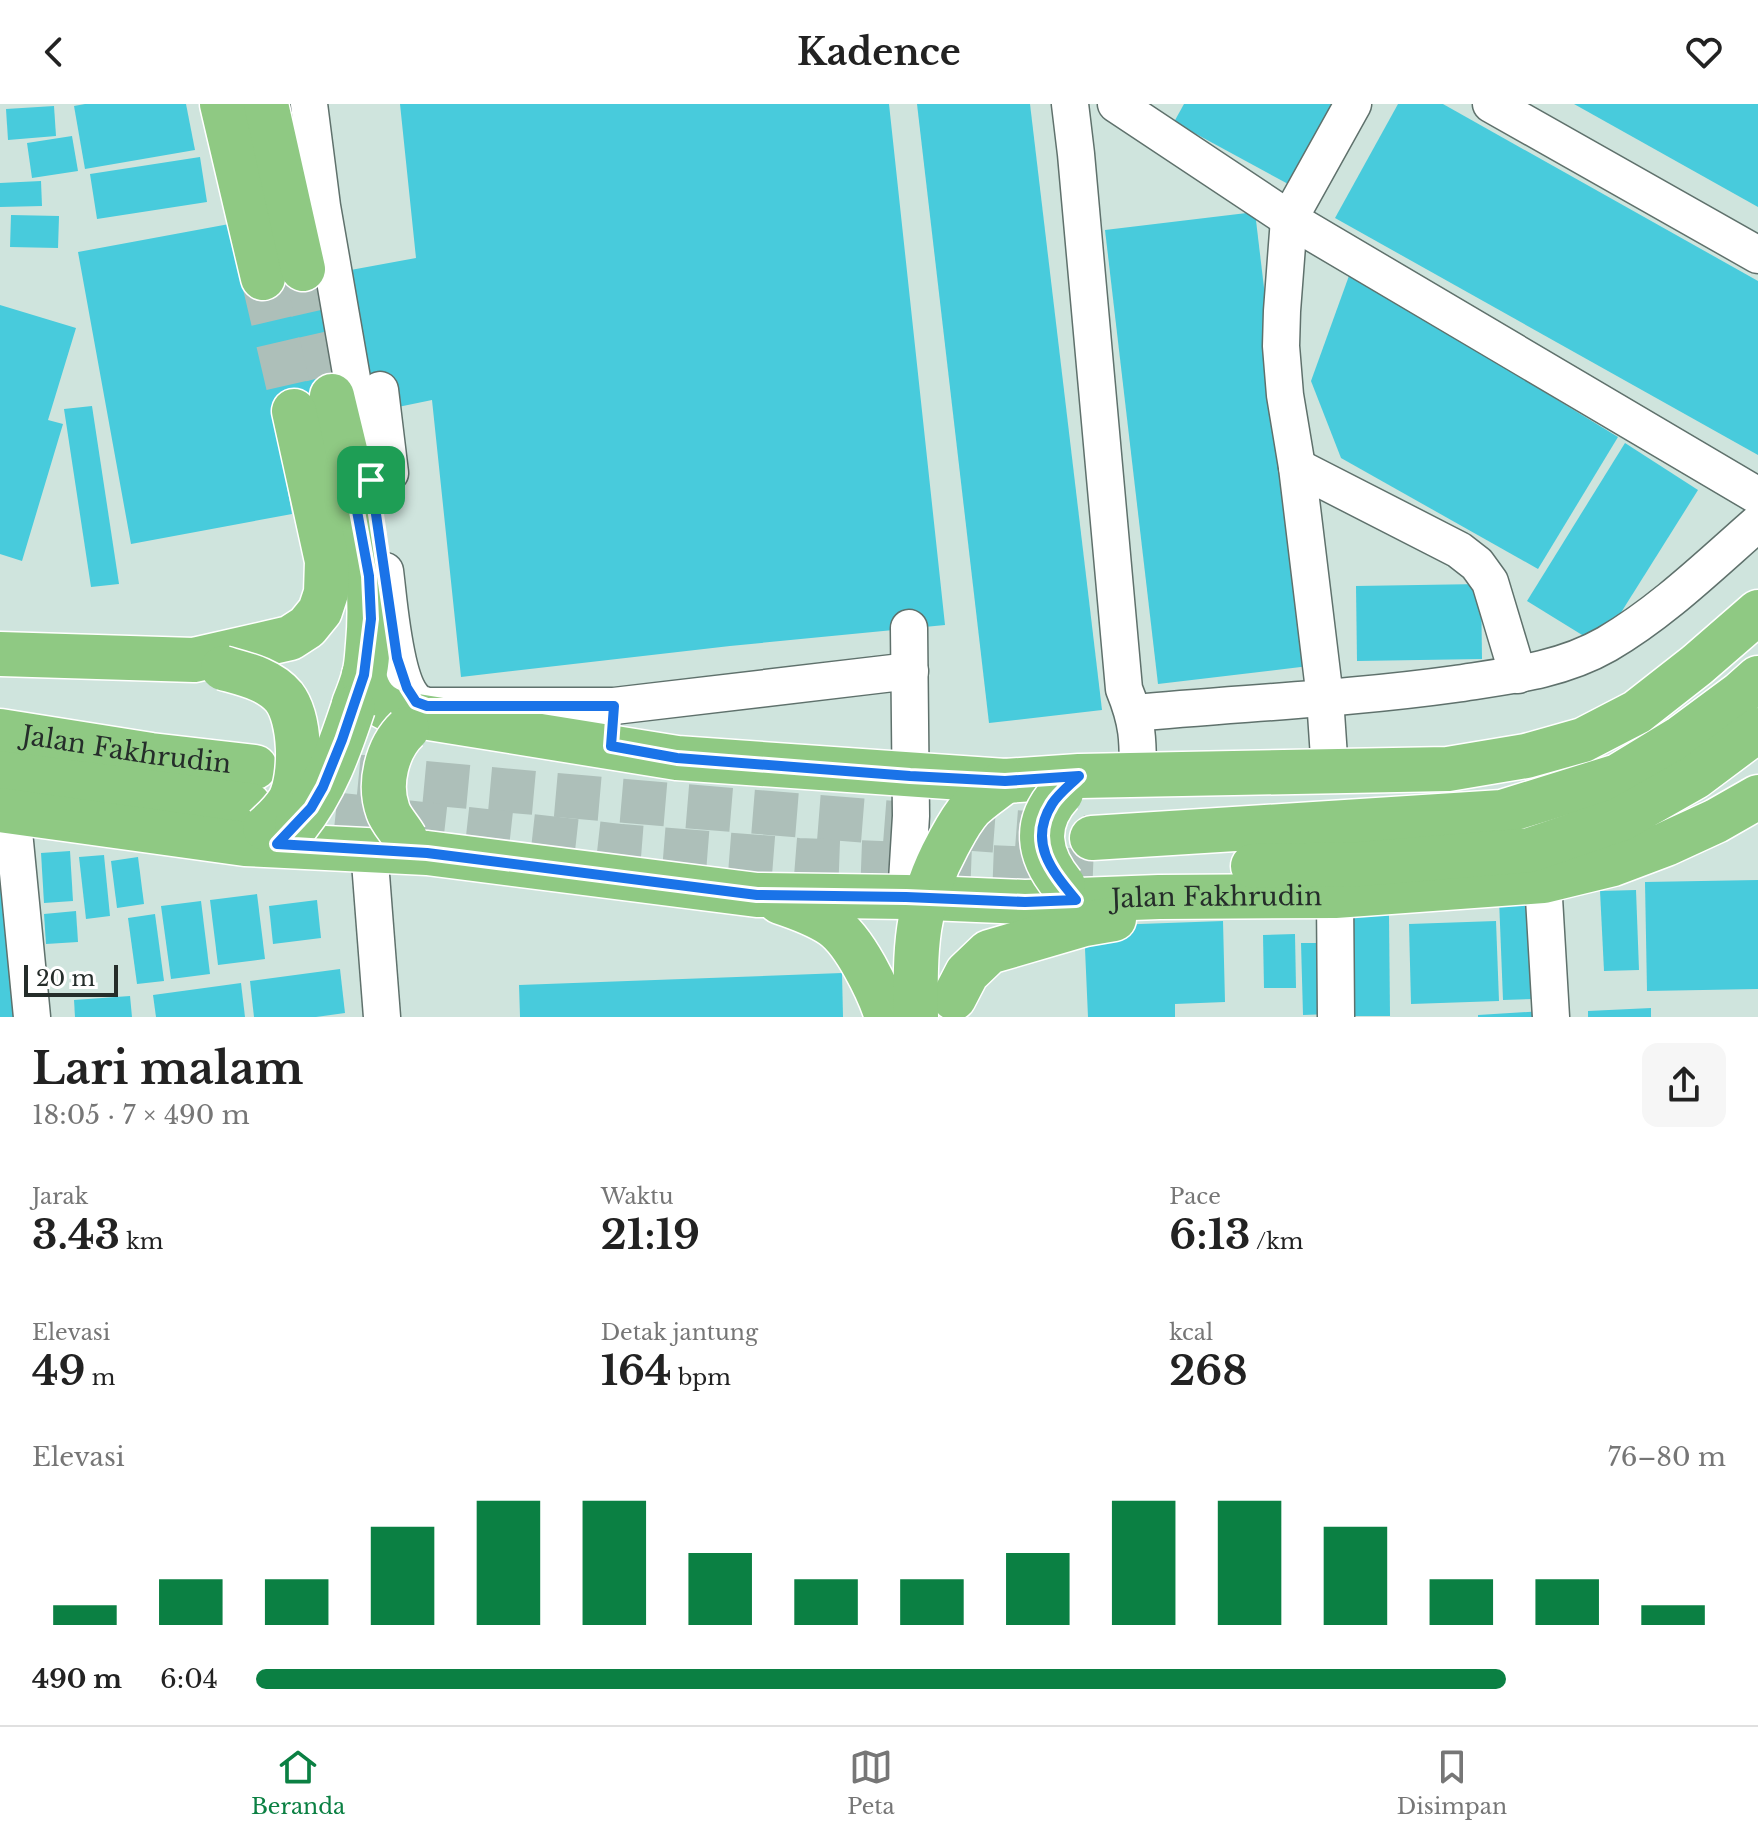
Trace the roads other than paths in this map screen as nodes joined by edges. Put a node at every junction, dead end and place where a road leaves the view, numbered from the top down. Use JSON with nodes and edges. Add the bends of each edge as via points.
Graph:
{"nodes":[{"id":1,"x":222,"y":104,"type":"edge"},
{"id":2,"x":266,"y":104,"type":"edge"},
{"id":3,"x":309,"y":104,"type":"edge"},
{"id":4,"x":1070,"y":104,"type":"edge"},
{"id":5,"x":1353,"y":104,"type":"edge"},
{"id":6,"x":1491,"y":104,"type":"edge"},
{"id":7,"x":1120,"y":105,"type":"edge"},
{"id":8,"x":1076,"y":154,"type":"junction"},
{"id":9,"x":1289,"y":219,"type":"junction"},
{"id":10,"x":1758,"y":255,"type":"edge"},
{"id":11,"x":380,"y":390,"type":"dead end"},
{"id":12,"x":1297,"y":467,"type":"junction"},
{"id":13,"x":363,"y":476,"type":"junction"},
{"id":14,"x":1758,"y":496,"type":"edge"},
{"id":15,"x":1758,"y":523,"type":"edge"},
{"id":16,"x":1758,"y":612,"type":"edge"},
{"id":17,"x":909,"y":628,"type":"dead end"},
{"id":18,"x":0,"y":654,"type":"edge"},
{"id":19,"x":208,"y":664,"type":"junction"},
{"id":20,"x":910,"y":671,"type":"junction"},
{"id":21,"x":1518,"y":675,"type":"junction"},
{"id":22,"x":1758,"y":678,"type":"edge"},
{"id":23,"x":358,"y":692,"type":"junction"},
{"id":24,"x":1325,"y":698,"type":"junction"},
{"id":25,"x":1134,"y":713,"type":"junction"},
{"id":26,"x":416,"y":723,"type":"junction"},
{"id":27,"x":613,"y":726,"type":"junction"},
{"id":28,"x":1758,"y":730,"type":"edge"},
{"id":29,"x":0,"y":731,"type":"edge"},
{"id":30,"x":1330,"y":772,"type":"junction"},
{"id":31,"x":1138,"y":775,"type":"junction"},
{"id":32,"x":910,"y":776,"type":"junction"},
{"id":33,"x":1005,"y":781,"type":"junction"},
{"id":34,"x":1070,"y":785,"type":"junction"},
{"id":35,"x":1758,"y":797,"type":"edge"},
{"id":36,"x":4,"y":798,"type":"edge"},
{"id":37,"x":265,"y":819,"type":"junction"},
{"id":38,"x":396,"y":846,"type":"junction"},
{"id":39,"x":1081,"y":873,"type":"junction"},
{"id":40,"x":1543,"y":881,"type":"junction"},
{"id":41,"x":757,"y":895,"type":"junction"},
{"id":42,"x":1335,"y":896,"type":"junction"},
{"id":43,"x":1159,"y":897,"type":"junction"},
{"id":44,"x":930,"y":898,"type":"junction"},
{"id":45,"x":954,"y":1007,"type":"edge"},
{"id":46,"x":32,"y":1017,"type":"edge"},
{"id":47,"x":382,"y":1017,"type":"edge"},
{"id":48,"x":887,"y":1017,"type":"edge"},
{"id":49,"x":916,"y":1017,"type":"edge"},
{"id":50,"x":1336,"y":1017,"type":"edge"},
{"id":51,"x":1551,"y":1017,"type":"edge"}],
"edges":[{"from":1,"to":2,"type":"main road","via":[[283,274]]},
{"from":3,"to":13,"type":"street"},
{"from":4,"to":8,"type":"street"},
{"from":5,"to":9,"type":"street"},
{"from":6,"to":10,"type":"street"},
{"from":7,"to":8,"type":"street"},
{"from":7,"to":9,"type":"street"},
{"from":8,"to":25,"type":"street","via":[[1124,689]]},
{"from":9,"to":12,"type":"street","via":[[1281,346]]},
{"from":9,"to":14,"type":"street"},
{"from":11,"to":13,"type":"street","via":[[390,473]]},
{"from":12,"to":21,"type":"street","via":[[1477,564],[1490,582]]},
{"from":12,"to":24,"type":"street"},
{"from":13,"to":19,"type":"main road","via":[[313,403],[327,561],[320,611],[290,638]]},
{"from":13,"to":23,"type":"main road","via":[[371,619]]},
{"from":13,"to":27,"type":"street","via":[[397,658],[416,702]]},
{"from":15,"to":21,"type":"street","via":[[1653,613],[1607,644],[1556,666]]},
{"from":16,"to":30,"type":"main road","via":[[1637,712],[1583,740],[1448,769]]},
{"from":17,"to":20,"type":"street"},
{"from":18,"to":19,"type":"main road"},
{"from":19,"to":37,"type":"main road","bridge":true,"via":[[267,683],[285,698],[295,724],[297,776],[291,797],[280,815]]},
{"from":20,"to":27,"type":"street"},
{"from":20,"to":32,"type":"street"},
{"from":21,"to":24,"type":"street"},
{"from":22,"to":39,"type":"main road","name":"Jalan Fakhrudin","via":[[1682,737],[1618,776],[1502,812]]},
{"from":23,"to":26,"type":"main road","via":[[367,687],[387,709]]},
{"from":23,"to":37,"type":"main road","bridge":true,"via":[[311,808]]},
{"from":24,"to":25,"type":"street"},
{"from":24,"to":30,"type":"street"},
{"from":25,"to":31,"type":"street"},
{"from":26,"to":27,"type":"main road"},
{"from":26,"to":38,"type":"main road","bridge":true,"via":[[397,739],[388,761],[384,788]]},
{"from":27,"to":32,"type":"main road","via":[[677,758]]},
{"from":28,"to":39,"type":"main road","name":"Jalan Fakhrudin","via":[[1695,777],[1621,819],[1530,850],[1360,864]]},
{"from":29,"to":37,"type":"main road","name":"Jalan Fakhrudin","via":[[151,755]]},
{"from":30,"to":31,"type":"main road"},
{"from":31,"to":34,"type":"main road"},
{"from":32,"to":33,"type":"main road"},
{"from":32,"to":44,"type":"street","via":[[911,816]]},
{"from":33,"to":34,"type":"main road"},
{"from":33,"to":44,"type":"main road","via":[[959,822],[939,860]]},
{"from":34,"to":39,"type":"main road","bridge":true,"via":[[1053,802],[1042,825],[1043,853],[1056,876]]},
{"from":35,"to":40,"type":"main road","name":"Jalan Fakhrudin","via":[[1666,844]]},
{"from":36,"to":37,"type":"main road","name":"Jalan Fakhrudin"},
{"from":36,"to":46,"type":"street"},
{"from":37,"to":38,"type":"main road","name":"Jalan Fakhrudin"},
{"from":38,"to":41,"type":"main road","name":"Jalan Fakhrudin"},
{"from":38,"to":47,"type":"street"},
{"from":39,"to":43,"type":"main road","name":"Jalan Fakhrudin"},
{"from":39,"to":44,"type":"main road","name":"Jalan Fakhrudin","via":[[1025,902]]},
{"from":40,"to":42,"type":"main road","name":"Jalan Fakhrudin"},
{"from":40,"to":51,"type":"street"},
{"from":41,"to":44,"type":"main road","name":"Jalan Fakhrudin"},
{"from":41,"to":48,"type":"main road","via":[[835,926],[869,972]]},
{"from":42,"to":43,"type":"main road","name":"Jalan Fakhrudin"},
{"from":42,"to":50,"type":"street"},
{"from":43,"to":45,"type":"main road","via":[[1130,916],[989,952],[967,973]]},
{"from":44,"to":45,"type":"main road"},
{"from":44,"to":49,"type":"main road","via":[[917,943]]}]}
